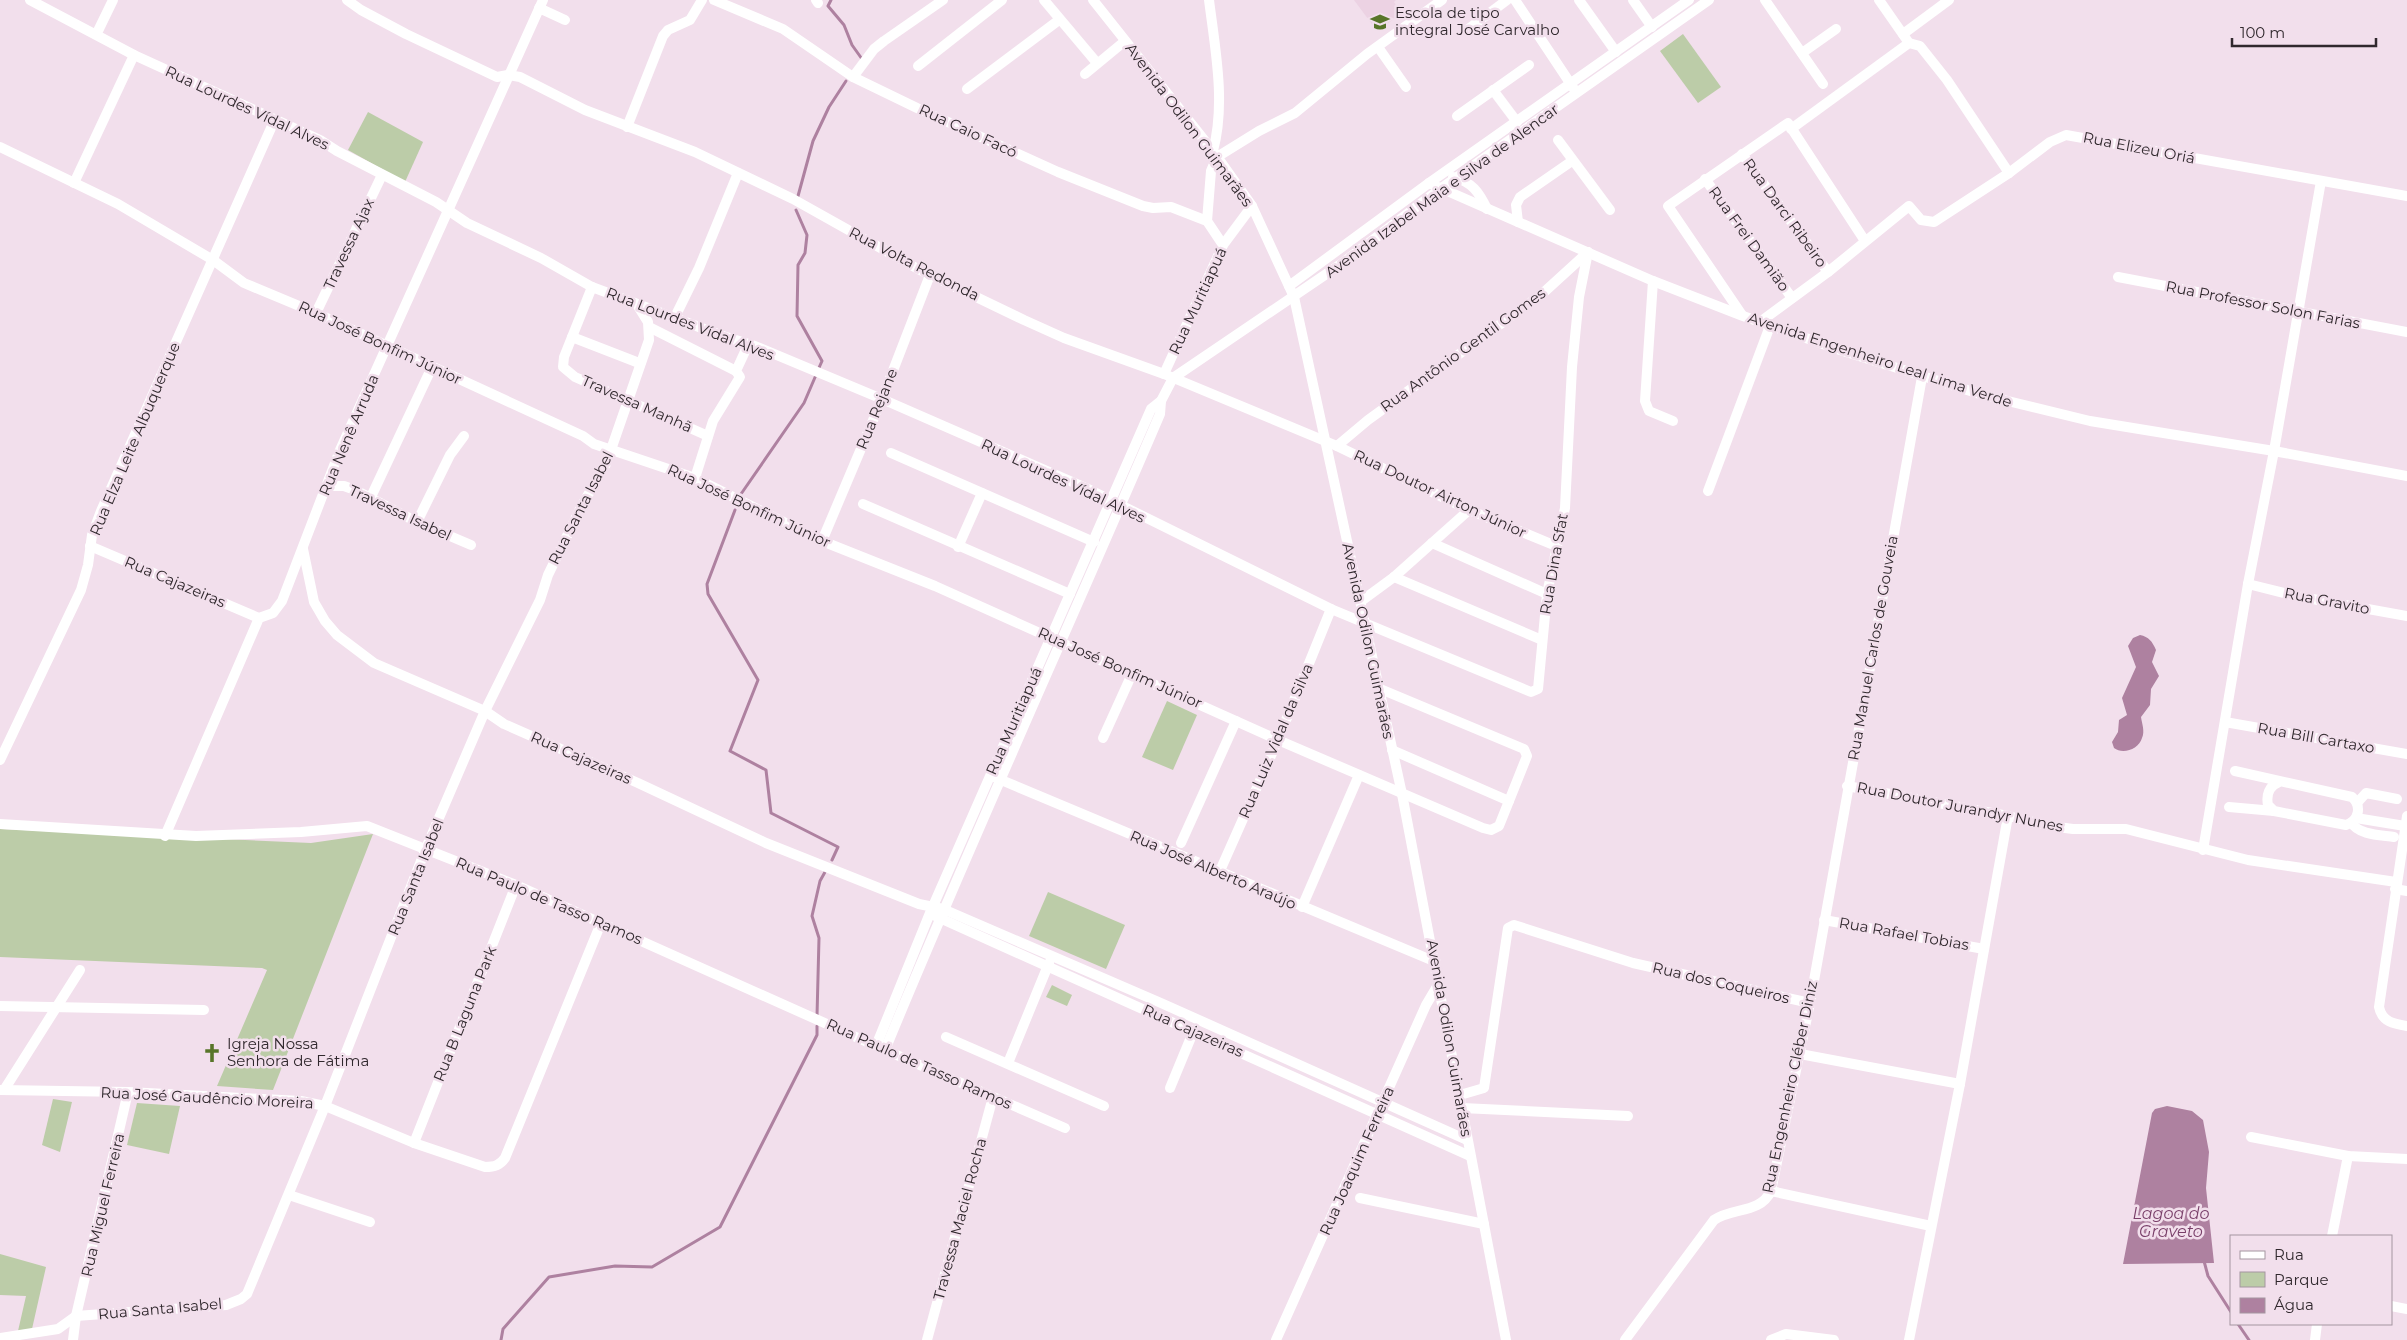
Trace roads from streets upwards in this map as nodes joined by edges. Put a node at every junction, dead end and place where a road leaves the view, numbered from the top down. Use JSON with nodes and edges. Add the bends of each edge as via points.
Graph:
{"nodes":[{"id":1,"x":30,"y":0,"type":"edge"},
{"id":2,"x":113,"y":0,"type":"edge"},
{"id":3,"x":347,"y":0,"type":"edge"},
{"id":4,"x":702,"y":0,"type":"edge"},
{"id":5,"x":714,"y":0,"type":"edge"},
{"id":6,"x":943,"y":0,"type":"edge"},
{"id":7,"x":1002,"y":0,"type":"edge"},
{"id":8,"x":1044,"y":0,"type":"edge"},
{"id":9,"x":1093,"y":0,"type":"edge"},
{"id":10,"x":1209,"y":0,"type":"edge"},
{"id":11,"x":1442,"y":0,"type":"edge"},
{"id":12,"x":1507,"y":0,"type":"edge"},
{"id":13,"x":1515,"y":0,"type":"edge"},
{"id":14,"x":1579,"y":0,"type":"edge"},
{"id":15,"x":1633,"y":0,"type":"edge"},
{"id":16,"x":1709,"y":0,"type":"edge"},
{"id":17,"x":1765,"y":0,"type":"edge"},
{"id":18,"x":1879,"y":0,"type":"edge"},
{"id":19,"x":1949,"y":0,"type":"edge"},
{"id":20,"x":1693,"y":3,"type":"edge"},
{"id":21,"x":541,"y":4,"type":"edge"},
{"id":22,"x":566,"y":20,"type":"dead end"},
{"id":23,"x":1059,"y":20,"type":"junction"},
{"id":24,"x":1652,"y":27,"type":"junction"},
{"id":25,"x":1836,"y":29,"type":"dead end"},
{"id":26,"x":1467,"y":30,"type":"dead end"},
{"id":27,"x":97,"y":33,"type":"junction"},
{"id":28,"x":1903,"y":34,"type":"junction"},
{"id":29,"x":1125,"y":41,"type":"junction"},
{"id":30,"x":1630,"y":43,"type":"junction"},
{"id":31,"x":1910,"y":43,"type":"junction"},
{"id":32,"x":1378,"y":48,"type":"junction"},
{"id":33,"x":1616,"y":52,"type":"junction"},
{"id":34,"x":1635,"y":53,"type":"junction"},
{"id":35,"x":1802,"y":53,"type":"junction"},
{"id":36,"x":134,"y":55,"type":"junction"},
{"id":37,"x":1097,"y":63,"type":"junction"},
{"id":38,"x":1528,"y":65,"type":"dead end"},
{"id":39,"x":918,"y":66,"type":"dead end"},
{"id":40,"x":1085,"y":74,"type":"dead end"},
{"id":41,"x":508,"y":75,"type":"junction"},
{"id":42,"x":853,"y":77,"type":"junction"},
{"id":43,"x":1823,"y":84,"type":"dead end"},
{"id":44,"x":1406,"y":88,"type":"dead end"},
{"id":45,"x":967,"y":89,"type":"dead end"},
{"id":46,"x":1574,"y":89,"type":"junction"},
{"id":47,"x":1493,"y":90,"type":"junction"},
{"id":48,"x":1457,"y":116,"type":"dead end"},
{"id":49,"x":276,"y":119,"type":"junction"},
{"id":50,"x":1517,"y":122,"type":"junction"},
{"id":51,"x":627,"y":127,"type":"junction"},
{"id":52,"x":1791,"y":129,"type":"junction"},
{"id":53,"x":1558,"y":140,"type":"dead end"},
{"id":54,"x":0,"y":147,"type":"edge"},
{"id":55,"x":1215,"y":154,"type":"junction"},
{"id":56,"x":1742,"y":154,"type":"junction"},
{"id":57,"x":1572,"y":161,"type":"junction"},
{"id":58,"x":738,"y":173,"type":"junction"},
{"id":59,"x":1444,"y":173,"type":"junction"},
{"id":60,"x":2009,"y":173,"type":"junction"},
{"id":61,"x":382,"y":175,"type":"junction"},
{"id":62,"x":1458,"y":178,"type":"junction"},
{"id":63,"x":1705,"y":179,"type":"junction"},
{"id":64,"x":74,"y":182,"type":"junction"},
{"id":65,"x":2321,"y":182,"type":"junction"},
{"id":66,"x":1429,"y":183,"type":"junction"},
{"id":67,"x":1440,"y":190,"type":"junction"},
{"id":68,"x":2407,"y":196,"type":"edge"},
{"id":69,"x":1252,"y":206,"type":"junction"},
{"id":70,"x":1487,"y":209,"type":"junction"},
{"id":71,"x":1610,"y":210,"type":"dead end"},
{"id":72,"x":447,"y":211,"type":"junction"},
{"id":73,"x":1207,"y":221,"type":"junction"},
{"id":74,"x":1518,"y":222,"type":"junction"},
{"id":75,"x":1371,"y":226,"type":"junction"},
{"id":76,"x":1378,"y":235,"type":"junction"},
{"id":77,"x":1865,"y":241,"type":"junction"},
{"id":78,"x":1223,"y":245,"type":"junction"},
{"id":79,"x":1588,"y":252,"type":"junction"},
{"id":80,"x":1335,"y":254,"type":"junction"},
{"id":81,"x":213,"y":260,"type":"junction"},
{"id":82,"x":1341,"y":264,"type":"junction"},
{"id":83,"x":1828,"y":272,"type":"junction"},
{"id":84,"x":930,"y":275,"type":"junction"},
{"id":85,"x":2118,"y":277,"type":"dead end"},
{"id":86,"x":1653,"y":281,"type":"junction"},
{"id":87,"x":1290,"y":286,"type":"junction"},
{"id":88,"x":592,"y":287,"type":"junction"},
{"id":89,"x":1294,"y":297,"type":"junction"},
{"id":90,"x":1792,"y":298,"type":"junction"},
{"id":91,"x":638,"y":306,"type":"junction"},
{"id":92,"x":2296,"y":312,"type":"junction"},
{"id":93,"x":316,"y":313,"type":"junction"},
{"id":94,"x":1743,"y":316,"type":"junction"},
{"id":95,"x":675,"y":317,"type":"junction"},
{"id":96,"x":1765,"y":324,"type":"junction"},
{"id":97,"x":649,"y":327,"type":"junction"},
{"id":98,"x":2407,"y":332,"type":"edge"},
{"id":99,"x":572,"y":337,"type":"junction"},
{"id":100,"x":748,"y":345,"type":"junction"},
{"id":101,"x":387,"y":346,"type":"junction"},
{"id":102,"x":640,"y":363,"type":"junction"},
{"id":103,"x":432,"y":367,"type":"junction"},
{"id":104,"x":736,"y":371,"type":"junction"},
{"id":105,"x":1168,"y":376,"type":"junction"},
{"id":106,"x":1922,"y":377,"type":"junction"},
{"id":107,"x":882,"y":399,"type":"junction"},
{"id":108,"x":628,"y":400,"type":"junction"},
{"id":109,"x":1673,"y":421,"type":"dead end"},
{"id":110,"x":464,"y":436,"type":"dead end"},
{"id":111,"x":708,"y":436,"type":"junction"},
{"id":112,"x":1325,"y":441,"type":"junction"},
{"id":113,"x":1337,"y":446,"type":"junction"},
{"id":114,"x":612,"y":448,"type":"junction"},
{"id":115,"x":2274,"y":451,"type":"junction"},
{"id":116,"x":892,"y":453,"type":"dead end"},
{"id":117,"x":2407,"y":476,"type":"edge"},
{"id":118,"x":694,"y":478,"type":"junction"},
{"id":119,"x":328,"y":486,"type":"junction"},
{"id":120,"x":1708,"y":491,"type":"dead end"},
{"id":121,"x":982,"y":493,"type":"junction"},
{"id":122,"x":370,"y":499,"type":"junction"},
{"id":123,"x":863,"y":504,"type":"dead end"},
{"id":124,"x":1116,"y":504,"type":"junction"},
{"id":125,"x":1469,"y":510,"type":"junction"},
{"id":126,"x":417,"y":522,"type":"junction"},
{"id":127,"x":822,"y":541,"type":"junction"},
{"id":128,"x":1094,"y":542,"type":"junction"},
{"id":129,"x":1432,"y":543,"type":"junction"},
{"id":130,"x":472,"y":545,"type":"dead end"},
{"id":131,"x":90,"y":546,"type":"junction"},
{"id":132,"x":1556,"y":546,"type":"junction"},
{"id":133,"x":958,"y":547,"type":"junction"},
{"id":134,"x":304,"y":549,"type":"junction"},
{"id":135,"x":1394,"y":577,"type":"junction"},
{"id":136,"x":2248,"y":584,"type":"junction"},
{"id":137,"x":1070,"y":594,"type":"junction"},
{"id":138,"x":1547,"y":594,"type":"junction"},
{"id":139,"x":1360,"y":602,"type":"junction"},
{"id":140,"x":1331,"y":609,"type":"junction"},
{"id":141,"x":2407,"y":616,"type":"edge"},
{"id":142,"x":259,"y":618,"type":"junction"},
{"id":143,"x":1364,"y":622,"type":"junction"},
{"id":144,"x":1056,"y":640,"type":"junction"},
{"id":145,"x":1542,"y":640,"type":"junction"},
{"id":146,"x":1132,"y":674,"type":"junction"},
{"id":147,"x":1378,"y":688,"type":"junction"},
{"id":148,"x":485,"y":711,"type":"junction"},
{"id":149,"x":1236,"y":721,"type":"junction"},
{"id":150,"x":2225,"y":722,"type":"junction"},
{"id":151,"x":1103,"y":738,"type":"dead end"},
{"id":152,"x":1278,"y":740,"type":"junction"},
{"id":153,"x":1392,"y":750,"type":"junction"},
{"id":154,"x":2407,"y":754,"type":"edge"},
{"id":155,"x":0,"y":760,"type":"edge"},
{"id":156,"x":2235,"y":771,"type":"dead end"},
{"id":157,"x":1359,"y":776,"type":"junction"},
{"id":158,"x":995,"y":777,"type":"junction"},
{"id":159,"x":2279,"y":782,"type":"junction"},
{"id":160,"x":1847,"y":786,"type":"junction"},
{"id":161,"x":1402,"y":794,"type":"junction"},
{"id":162,"x":2397,"y":799,"type":"dead end"},
{"id":163,"x":1509,"y":801,"type":"junction"},
{"id":164,"x":2357,"y":802,"type":"junction"},
{"id":165,"x":2229,"y":807,"type":"dead end"},
{"id":166,"x":2274,"y":811,"type":"junction"},
{"id":167,"x":2008,"y":816,"type":"junction"},
{"id":168,"x":2354,"y":820,"type":"junction"},
{"id":169,"x":2406,"y":821,"type":"edge"},
{"id":170,"x":0,"y":824,"type":"edge"},
{"id":171,"x":165,"y":836,"type":"junction"},
{"id":172,"x":2394,"y":837,"type":"dead end"},
{"id":173,"x":1181,"y":843,"type":"dead end"},
{"id":174,"x":426,"y":848,"type":"junction"},
{"id":175,"x":2203,"y":850,"type":"junction"},
{"id":176,"x":1219,"y":873,"type":"junction"},
{"id":177,"x":516,"y":885,"type":"junction"},
{"id":178,"x":2396,"y":886,"type":"junction"},
{"id":179,"x":2407,"y":891,"type":"edge"},
{"id":180,"x":1302,"y":907,"type":"junction"},
{"id":181,"x":936,"y":912,"type":"junction"},
{"id":182,"x":1824,"y":920,"type":"junction"},
{"id":183,"x":601,"y":922,"type":"junction"},
{"id":184,"x":1984,"y":948,"type":"junction"},
{"id":185,"x":1052,"y":956,"type":"junction"},
{"id":186,"x":1436,"y":962,"type":"junction"},
{"id":187,"x":1047,"y":968,"type":"junction"},
{"id":188,"x":80,"y":970,"type":"dead end"},
{"id":189,"x":1439,"y":983,"type":"junction"},
{"id":190,"x":1810,"y":1004,"type":"junction"},
{"id":191,"x":0,"y":1006,"type":"edge"},
{"id":192,"x":56,"y":1007,"type":"junction"},
{"id":193,"x":204,"y":1010,"type":"dead end"},
{"id":194,"x":2407,"y":1026,"type":"edge"},
{"id":195,"x":1194,"y":1030,"type":"junction"},
{"id":196,"x":946,"y":1036,"type":"dead end"},
{"id":197,"x":880,"y":1048,"type":"junction"},
{"id":198,"x":1800,"y":1054,"type":"junction"},
{"id":199,"x":1008,"y":1063,"type":"junction"},
{"id":200,"x":1960,"y":1084,"type":"junction"},
{"id":201,"x":1170,"y":1088,"type":"dead end"},
{"id":202,"x":2,"y":1090,"type":"edge"},
{"id":203,"x":128,"y":1092,"type":"junction"},
{"id":204,"x":1460,"y":1095,"type":"junction"},
{"id":205,"x":994,"y":1097,"type":"junction"},
{"id":206,"x":1384,"y":1101,"type":"junction"},
{"id":207,"x":325,"y":1106,"type":"junction"},
{"id":208,"x":1104,"y":1106,"type":"dead end"},
{"id":209,"x":1462,"y":1108,"type":"junction"},
{"id":210,"x":1378,"y":1113,"type":"junction"},
{"id":211,"x":1628,"y":1116,"type":"dead end"},
{"id":212,"x":1065,"y":1128,"type":"dead end"},
{"id":213,"x":2251,"y":1137,"type":"dead end"},
{"id":214,"x":1467,"y":1140,"type":"junction"},
{"id":215,"x":414,"y":1143,"type":"junction"},
{"id":216,"x":1470,"y":1156,"type":"junction"},
{"id":217,"x":2348,"y":1156,"type":"junction"},
{"id":218,"x":2407,"y":1159,"type":"edge"},
{"id":219,"x":1771,"y":1191,"type":"junction"},
{"id":220,"x":289,"y":1195,"type":"junction"},
{"id":221,"x":1360,"y":1198,"type":"dead end"},
{"id":222,"x":370,"y":1222,"type":"dead end"},
{"id":223,"x":1484,"y":1224,"type":"junction"},
{"id":224,"x":1931,"y":1226,"type":"junction"},
{"id":225,"x":2332,"y":1235,"type":"edge"},
{"id":226,"x":2392,"y":1306,"type":"edge"},
{"id":227,"x":2407,"y":1309,"type":"edge"},
{"id":228,"x":76,"y":1316,"type":"junction"},
{"id":229,"x":2316,"y":1325,"type":"edge"},
{"id":230,"x":0,"y":1338,"type":"edge"},
{"id":231,"x":73,"y":1340,"type":"edge"},
{"id":232,"x":927,"y":1340,"type":"edge"},
{"id":233,"x":1276,"y":1340,"type":"edge"},
{"id":234,"x":1506,"y":1340,"type":"edge"},
{"id":235,"x":1625,"y":1340,"type":"edge"},
{"id":236,"x":1771,"y":1340,"type":"edge"},
{"id":237,"x":1834,"y":1340,"type":"edge"},
{"id":238,"x":1909,"y":1340,"type":"edge"},
{"id":239,"x":2314,"y":1340,"type":"edge"}],
"edges":[{"from":1,"to":27,"type":"street","name":"Rua Lourdes Vídal Alves"},
{"from":2,"to":27,"type":"street"},
{"from":3,"to":41,"type":"street","name":"Rua Volta Redonda","via":[[406,34],[497,76]]},
{"from":4,"to":51,"type":"street","via":[[692,18],[663,36]]},
{"from":5,"to":42,"type":"street","name":"Rua Caio Facó","via":[[783,29]]},
{"from":6,"to":42,"type":"street","via":[[874,49]]},
{"from":7,"to":39,"type":"street"},
{"from":8,"to":23,"type":"street"},
{"from":9,"to":29,"type":"street","name":"Avenida Odilon Guimarães"},
{"from":10,"to":55,"type":"street","via":[[1218,95]]},
{"from":11,"to":32,"type":"street"},
{"from":12,"to":26,"type":"street"},
{"from":13,"to":46,"type":"street"},
{"from":14,"to":33,"type":"street"},
{"from":15,"to":24,"type":"street"},
{"from":16,"to":20,"type":"street","name":"Avenida Izabel Maia e Silva de Alencar"},
{"from":17,"to":35,"type":"street"},
{"from":18,"to":28,"type":"street"},
{"from":19,"to":28,"type":"street"},
{"from":20,"to":24,"type":"street","name":"Avenida Izabel Maia e Silva de Alencar"},
{"from":20,"to":34,"type":"street","name":"Avenida Izabel Maia e Silva de Alencar"},
{"from":21,"to":22,"type":"street"},
{"from":21,"to":41,"type":"street","name":"Rua Nenê Arruda"},
{"from":23,"to":37,"type":"street"},
{"from":23,"to":45,"type":"street"},
{"from":24,"to":30,"type":"street","name":"Avenida Izabel Maia e Silva de Alencar"},
{"from":25,"to":35,"type":"street"},
{"from":27,"to":36,"type":"street","name":"Rua Lourdes Vídal Alves"},
{"from":28,"to":31,"type":"street"},
{"from":29,"to":37,"type":"street"},
{"from":29,"to":55,"type":"street","name":"Avenida Odilon Guimarães"},
{"from":30,"to":33,"type":"street","name":"Avenida Izabel Maia e Silva de Alencar"},
{"from":30,"to":34,"type":"street"},
{"from":31,"to":52,"type":"street"},
{"from":31,"to":60,"type":"street","via":[[1920,46],[1947,80]]},
{"from":32,"to":44,"type":"street"},
{"from":32,"to":55,"type":"street","via":[[1295,113]]},
{"from":33,"to":46,"type":"street","name":"Avenida Izabel Maia e Silva de Alencar"},
{"from":34,"to":46,"type":"street","name":"Avenida Izabel Maia e Silva de Alencar"},
{"from":35,"to":43,"type":"street"},
{"from":36,"to":49,"type":"street","name":"Rua Lourdes Vídal Alves"},
{"from":36,"to":64,"type":"street"},
{"from":37,"to":40,"type":"street"},
{"from":38,"to":47,"type":"street"},
{"from":41,"to":51,"type":"street","name":"Rua Volta Redonda","via":[[520,77]]},
{"from":41,"to":72,"type":"street","name":"Rua Nenê Arruda"},
{"from":42,"to":73,"type":"street","name":"Rua Caio Facó","via":[[989,141],[1132,202],[1153,208],[1171,207]]},
{"from":46,"to":50,"type":"street","name":"Avenida Izabel Maia e Silva de Alencar"},
{"from":46,"to":62,"type":"street","name":"Avenida Izabel Maia e Silva de Alencar"},
{"from":47,"to":48,"type":"street"},
{"from":47,"to":50,"type":"street"},
{"from":49,"to":61,"type":"street","name":"Rua Lourdes Vídal Alves"},
{"from":49,"to":81,"type":"street","name":"Rua Elza Leite Albuquerque"},
{"from":50,"to":59,"type":"street","name":"Avenida Izabel Maia e Silva de Alencar"},
{"from":51,"to":58,"type":"street","name":"Rua Volta Redonda","via":[[695,152]]},
{"from":52,"to":56,"type":"street","via":[[1788,123]]},
{"from":52,"to":77,"type":"street"},
{"from":53,"to":57,"type":"street"},
{"from":54,"to":64,"type":"street","name":"Rua José Bonfim Júnior"},
{"from":55,"to":69,"type":"street","name":"Avenida Odilon Guimarães"},
{"from":55,"to":73,"type":"street"},
{"from":56,"to":63,"type":"street"},
{"from":56,"to":83,"type":"street","name":"Rua Darci Ribeiro"},
{"from":57,"to":71,"type":"street"},
{"from":57,"to":74,"type":"street","via":[[1520,197],[1516,205]]},
{"from":58,"to":84,"type":"street","name":"Rua Volta Redonda"},
{"from":58,"to":95,"type":"street"},
{"from":59,"to":62,"type":"street"},
{"from":59,"to":66,"type":"street","name":"Avenida Izabel Maia e Silva de Alencar"},
{"from":60,"to":65,"type":"street","name":"Rua Elizeu Oriá","via":[[2050,142],[2066,135]]},
{"from":60,"to":77,"type":"street","name":"Rua Elizeu Oriá","via":[[1934,222],[1921,220],[1908,206]]},
{"from":61,"to":72,"type":"street","name":"Rua Lourdes Vídal Alves","via":[[436,202]]},
{"from":61,"to":93,"type":"street","name":"Travessa Ajax"},
{"from":62,"to":67,"type":"street","name":"Avenida Izabel Maia e Silva de Alencar"},
{"from":62,"to":70,"type":"street","via":[[1475,188]]},
{"from":63,"to":90,"type":"street","name":"Rua Frei Damião"},
{"from":63,"to":94,"type":"street","via":[[1668,206]]},
{"from":64,"to":81,"type":"street","name":"Rua José Bonfim Júnior"},
{"from":65,"to":68,"type":"street","name":"Rua Elizeu Oriá"},
{"from":65,"to":92,"type":"street"},
{"from":66,"to":67,"type":"street","name":"Avenida Engenheiro Leal Lima Verde"},
{"from":66,"to":75,"type":"street","name":"Avenida Izabel Maia e Silva de Alencar"},
{"from":67,"to":70,"type":"street","name":"Avenida Engenheiro Leal Lima Verde"},
{"from":67,"to":76,"type":"street","name":"Avenida Izabel Maia e Silva de Alencar"},
{"from":69,"to":78,"type":"street","name":"Rua Muritiapuá"},
{"from":69,"to":87,"type":"street","name":"Avenida Odilon Guimarães"},
{"from":70,"to":74,"type":"street","name":"Avenida Engenheiro Leal Lima Verde"},
{"from":72,"to":88,"type":"street","name":"Rua Lourdes Vídal Alves","via":[[554,264]]},
{"from":72,"to":101,"type":"street","name":"Rua Nenê Arruda"},
{"from":73,"to":78,"type":"street"},
{"from":74,"to":79,"type":"street","name":"Avenida Engenheiro Leal Lima Verde"},
{"from":75,"to":76,"type":"street"},
{"from":75,"to":80,"type":"street","name":"Avenida Izabel Maia e Silva de Alencar"},
{"from":76,"to":82,"type":"street","name":"Avenida Izabel Maia e Silva de Alencar"},
{"from":77,"to":83,"type":"street"},
{"from":78,"to":105,"type":"street","name":"Rua Muritiapuá"},
{"from":79,"to":86,"type":"street","name":"Avenida Engenheiro Leal Lima Verde"},
{"from":79,"to":113,"type":"street","name":"Rua Antônio Gentil Gomes","via":[[1542,294]]},
{"from":79,"to":132,"type":"street","name":"Rua Dina Sfat","via":[[1579,297],[1572,367],[1565,508]]},
{"from":80,"to":82,"type":"street"},
{"from":80,"to":87,"type":"street","name":"Avenida Izabel Maia e Silva de Alencar"},
{"from":81,"to":93,"type":"street","name":"Rua José Bonfim Júnior","via":[[244,283]]},
{"from":81,"to":131,"type":"street","name":"Rua Elza Leite Albuquerque","via":[[101,510]]},
{"from":82,"to":89,"type":"street","name":"Avenida Izabel Maia e Silva de Alencar"},
{"from":83,"to":90,"type":"street"},
{"from":84,"to":105,"type":"street","name":"Rua Volta Redonda","via":[[1064,338]]},
{"from":84,"to":107,"type":"street","name":"Rua Rejane"},
{"from":85,"to":92,"type":"street","name":"Rua Professor Solon Farias"},
{"from":86,"to":94,"type":"street","name":"Avenida Engenheiro Leal Lima Verde"},
{"from":86,"to":109,"type":"street","via":[[1646,406],[1649,411]]},
{"from":87,"to":89,"type":"street","name":"Avenida Odilon Guimarães"},
{"from":88,"to":91,"type":"street","name":"Rua Lourdes Vídal Alves"},
{"from":88,"to":99,"type":"street","name":"Travessa Manhã"},
{"from":89,"to":105,"type":"street","name":"Avenida Izabel Maia e Silva de Alencar"},
{"from":89,"to":112,"type":"street","name":"Avenida Odilon Guimarães"},
{"from":90,"to":96,"type":"street"},
{"from":91,"to":95,"type":"street","name":"Rua Lourdes Vídal Alves"},
{"from":91,"to":97,"type":"street"},
{"from":92,"to":98,"type":"street","name":"Rua Professor Solon Farias"},
{"from":92,"to":115,"type":"street"},
{"from":93,"to":101,"type":"street","name":"Rua José Bonfim Júnior"},
{"from":94,"to":96,"type":"street","name":"Avenida Engenheiro Leal Lima Verde"},
{"from":95,"to":100,"type":"street","name":"Rua Lourdes Vídal Alves"},
{"from":96,"to":106,"type":"street","name":"Avenida Engenheiro Leal Lima Verde"},
{"from":96,"to":120,"type":"street"},
{"from":97,"to":102,"type":"street","name":"Rua Santa Isabel","via":[[649,340]]},
{"from":97,"to":104,"type":"street"},
{"from":99,"to":102,"type":"street"},
{"from":99,"to":108,"type":"street","name":"Travessa Manhã","via":[[563,363],[568,372]]},
{"from":100,"to":104,"type":"street"},
{"from":100,"to":107,"type":"street","name":"Rua Lourdes Vídal Alves"},
{"from":101,"to":103,"type":"street","name":"Rua José Bonfim Júnior"},
{"from":101,"to":119,"type":"street","name":"Rua Nenê Arruda","via":[[340,450]]},
{"from":102,"to":108,"type":"street","name":"Rua Santa Isabel"},
{"from":103,"to":114,"type":"street","name":"Rua José Bonfim Júnior","via":[[583,436],[594,444]]},
{"from":103,"to":122,"type":"street"},
{"from":104,"to":111,"type":"street","via":[[740,376],[738,382],[718,411]]},
{"from":105,"to":112,"type":"street","name":"Rua Volta Redonda"},
{"from":105,"to":124,"type":"street","name":"Rua Muritiapuá","via":[[1160,414]]},
{"from":106,"to":115,"type":"street","name":"Avenida Engenheiro Leal Lima Verde","via":[[2090,421]]},
{"from":106,"to":160,"type":"street","name":"Rua Manuel Carlos de Gouveia"},
{"from":107,"to":124,"type":"street","name":"Rua Lourdes Vídal Alves","via":[[1074,482]]},
{"from":107,"to":127,"type":"street","name":"Rua Rejane"},
{"from":108,"to":111,"type":"street","name":"Travessa Manhã"},
{"from":108,"to":114,"type":"street","name":"Rua Santa Isabel"},
{"from":110,"to":126,"type":"street","via":[[450,455]]},
{"from":111,"to":118,"type":"street"},
{"from":112,"to":113,"type":"street","name":"Rua Doutor Airton Júnior"},
{"from":112,"to":139,"type":"street","name":"Avenida Odilon Guimarães"},
{"from":113,"to":125,"type":"street","name":"Rua Doutor Airton Júnior"},
{"from":114,"to":118,"type":"street","name":"Rua José Bonfim Júnior"},
{"from":114,"to":148,"type":"street","name":"Rua Santa Isabel"},
{"from":115,"to":117,"type":"street","name":"Avenida Engenheiro Leal Lima Verde"},
{"from":115,"to":136,"type":"street"},
{"from":116,"to":121,"type":"street"},
{"from":118,"to":127,"type":"street","name":"Rua José Bonfim Júnior"},
{"from":119,"to":122,"type":"street","name":"Travessa Isabel","via":[[349,487]]},
{"from":119,"to":134,"type":"street","name":"Rua Nenê Arruda"},
{"from":121,"to":128,"type":"street"},
{"from":121,"to":133,"type":"street"},
{"from":122,"to":126,"type":"street","name":"Travessa Isabel"},
{"from":123,"to":133,"type":"street"},
{"from":124,"to":128,"type":"street","name":"Rua Muritiapuá"},
{"from":124,"to":140,"type":"street","name":"Rua Lourdes Vídal Alves"},
{"from":124,"to":144,"type":"street","name":"Rua Muritiapuá"},
{"from":125,"to":129,"type":"street"},
{"from":125,"to":132,"type":"street","name":"Rua Doutor Airton Júnior"},
{"from":126,"to":130,"type":"street","name":"Travessa Isabel"},
{"from":127,"to":144,"type":"street","name":"Rua José Bonfim Júnior","via":[[935,586]]},
{"from":128,"to":137,"type":"street","name":"Rua Muritiapuá"},
{"from":129,"to":135,"type":"street"},
{"from":129,"to":138,"type":"street"},
{"from":131,"to":142,"type":"street","name":"Rua Cajazeiras"},
{"from":131,"to":155,"type":"street","name":"Rua Elza Leite Albuquerque","via":[[84,583]]},
{"from":132,"to":138,"type":"street","name":"Rua Dina Sfat"},
{"from":133,"to":137,"type":"street"},
{"from":134,"to":142,"type":"street","name":"Rua Nenê Arruda","via":[[279,606],[273,613]]},
{"from":134,"to":148,"type":"street","name":"Rua Cajazeiras","via":[[314,602],[337,634],[387,670]]},
{"from":135,"to":139,"type":"street"},
{"from":135,"to":145,"type":"street"},
{"from":136,"to":141,"type":"street","name":"Rua Gravito"},
{"from":136,"to":150,"type":"street"},
{"from":137,"to":144,"type":"street","name":"Rua Muritiapuá"},
{"from":138,"to":145,"type":"street","name":"Rua Dina Sfat"},
{"from":139,"to":143,"type":"street","name":"Avenida Odilon Guimarães"},
{"from":140,"to":143,"type":"street","name":"Rua Lourdes Vídal Alves"},
{"from":140,"to":152,"type":"street","name":"Rua Luiz Vidal da Silva"},
{"from":142,"to":171,"type":"street"},
{"from":143,"to":145,"type":"street","name":"Rua Dina Sfat","via":[[1531,692],[1538,689]]},
{"from":143,"to":147,"type":"street","name":"Avenida Odilon Guimarães"},
{"from":144,"to":146,"type":"street","name":"Rua José Bonfim Júnior"},
{"from":144,"to":158,"type":"street","name":"Rua Muritiapuá"},
{"from":146,"to":149,"type":"street","name":"Rua José Bonfim Júnior"},
{"from":146,"to":151,"type":"street"},
{"from":147,"to":153,"type":"street","name":"Avenida Odilon Guimarães"},
{"from":147,"to":163,"type":"street","via":[[1521,746],[1526,756]]},
{"from":148,"to":174,"type":"street","name":"Rua Santa Isabel"},
{"from":148,"to":181,"type":"street","name":"Rua Cajazeiras","via":[[504,724],[766,844]]},
{"from":149,"to":152,"type":"street","name":"Rua José Bonfim Júnior"},
{"from":149,"to":173,"type":"street"},
{"from":150,"to":154,"type":"street","name":"Rua Bill Cartaxo"},
{"from":150,"to":175,"type":"street"},
{"from":152,"to":157,"type":"street","name":"Rua José Bonfim Júnior"},
{"from":152,"to":176,"type":"street","name":"Rua Luiz Vidal da Silva"},
{"from":153,"to":161,"type":"street","name":"Avenida Odilon Guimarães"},
{"from":153,"to":163,"type":"street"},
{"from":156,"to":159,"type":"street"},
{"from":157,"to":161,"type":"street","name":"Rua José Bonfim Júnior"},
{"from":157,"to":180,"type":"street"},
{"from":158,"to":176,"type":"street","name":"Rua José Alberto Araújo"},
{"from":158,"to":181,"type":"street","name":"Rua Muritiapuá"},
{"from":159,"to":164,"type":"street","via":[[2348,796]]},
{"from":159,"to":166,"type":"street","via":[[2268,792],[2268,805]]},
{"from":160,"to":167,"type":"street","name":"Rua Doutor Jurandyr Nunes"},
{"from":160,"to":182,"type":"street","name":"Rua Manuel Carlos de Gouveia"},
{"from":161,"to":163,"type":"street","name":"Rua José Bonfim Júnior","via":[[1483,828],[1495,829]]},
{"from":161,"to":186,"type":"street","name":"Avenida Odilon Guimarães"},
{"from":162,"to":164,"type":"street","via":[[2366,793]]},
{"from":164,"to":168,"type":"street"},
{"from":165,"to":166,"type":"street"},
{"from":166,"to":168,"type":"street","via":[[2339,824]]},
{"from":167,"to":175,"type":"street","name":"Rua Doutor Jurandyr Nunes","via":[[2050,826],[2126,829]]},
{"from":167,"to":184,"type":"street"},
{"from":168,"to":169,"type":"street"},
{"from":168,"to":172,"type":"street","via":[[2355,828],[2361,831]]},
{"from":169,"to":178,"type":"street"},
{"from":170,"to":171,"type":"street","name":"Rua Paulo de Tasso Ramos"},
{"from":171,"to":174,"type":"street","name":"Rua Paulo de Tasso Ramos","via":[[302,832],[367,826]]},
{"from":174,"to":177,"type":"street","name":"Rua Paulo de Tasso Ramos"},
{"from":174,"to":207,"type":"street","name":"Rua Santa Isabel"},
{"from":175,"to":178,"type":"street","name":"Rua Doutor Jurandyr Nunes"},
{"from":176,"to":180,"type":"street","name":"Rua José Alberto Araújo"},
{"from":177,"to":183,"type":"street","name":"Rua Paulo de Tasso Ramos"},
{"from":177,"to":215,"type":"street","name":"Rua B Laguna Park"},
{"from":178,"to":179,"type":"street","name":"Rua Doutor Jurandyr Nunes"},
{"from":178,"to":194,"type":"street","via":[[2379,1007],[2382,1017],[2391,1023]]},
{"from":180,"to":186,"type":"street","name":"Rua José Alberto Araújo"},
{"from":181,"to":185,"type":"street","name":"Rua Cajazeiras"},
{"from":181,"to":187,"type":"street","name":"Rua Cajazeiras"},
{"from":181,"to":197,"type":"street","name":"Rua Muritiapuá"},
{"from":182,"to":184,"type":"street","name":"Rua Rafael Tobias"},
{"from":182,"to":190,"type":"street","name":"Rua Engenheiro Cléber Diniz"},
{"from":183,"to":197,"type":"street","name":"Rua Paulo de Tasso Ramos"},
{"from":183,"to":215,"type":"street","name":"Rua José Gaudêncio Moreira","via":[[506,1158],[500,1164],[485,1167]]},
{"from":184,"to":200,"type":"street"},
{"from":185,"to":187,"type":"street"},
{"from":185,"to":206,"type":"street","name":"Rua Cajazeiras"},
{"from":186,"to":189,"type":"street","name":"Avenida Odilon Guimarães"},
{"from":187,"to":195,"type":"street","name":"Rua Cajazeiras"},
{"from":187,"to":199,"type":"street"},
{"from":188,"to":192,"type":"street"},
{"from":189,"to":204,"type":"street","name":"Avenida Odilon Guimarães"},
{"from":189,"to":206,"type":"street","name":"Rua Joaquim Ferreira"},
{"from":190,"to":198,"type":"street","name":"Rua Engenheiro Cléber Diniz"},
{"from":190,"to":204,"type":"street","name":"Rua dos Coqueiros","via":[[1633,963],[1514,925],[1508,928],[1484,1088]]},
{"from":191,"to":192,"type":"street"},
{"from":192,"to":193,"type":"street"},
{"from":192,"to":202,"type":"street"},
{"from":195,"to":201,"type":"street"},
{"from":195,"to":210,"type":"street","name":"Rua Cajazeiras"},
{"from":196,"to":199,"type":"street"},
{"from":197,"to":205,"type":"street","name":"Rua Paulo de Tasso Ramos"},
{"from":198,"to":200,"type":"street"},
{"from":198,"to":219,"type":"street","name":"Rua Engenheiro Cléber Diniz"},
{"from":199,"to":208,"type":"street"},
{"from":200,"to":224,"type":"street"},
{"from":202,"to":203,"type":"street","name":"Rua José Gaudêncio Moreira"},
{"from":203,"to":207,"type":"street","name":"Rua José Gaudêncio Moreira","via":[[301,1101]]},
{"from":203,"to":228,"type":"street","name":"Rua Miguel Ferreira"},
{"from":204,"to":209,"type":"street","name":"Avenida Odilon Guimarães"},
{"from":205,"to":212,"type":"street","name":"Rua Paulo de Tasso Ramos"},
{"from":205,"to":232,"type":"street","name":"Travessa Maciel Rocha"},
{"from":206,"to":210,"type":"street","name":"Rua Joaquim Ferreira"},
{"from":206,"to":214,"type":"street","name":"Rua Cajazeiras"},
{"from":207,"to":215,"type":"street","name":"Rua José Gaudêncio Moreira"},
{"from":207,"to":220,"type":"street","name":"Rua Santa Isabel"},
{"from":209,"to":211,"type":"street"},
{"from":209,"to":214,"type":"street","name":"Avenida Odilon Guimarães"},
{"from":210,"to":216,"type":"street","name":"Rua Cajazeiras"},
{"from":210,"to":233,"type":"street","name":"Rua Joaquim Ferreira"},
{"from":213,"to":217,"type":"street"},
{"from":214,"to":216,"type":"street","name":"Avenida Odilon Guimarães"},
{"from":216,"to":223,"type":"street","name":"Avenida Odilon Guimarães"},
{"from":217,"to":218,"type":"street"},
{"from":217,"to":225,"type":"street"},
{"from":219,"to":224,"type":"street"},
{"from":219,"to":235,"type":"street","name":"Rua Engenheiro Cléber Diniz","via":[[1758,1206],[1714,1220]]},
{"from":220,"to":222,"type":"street"},
{"from":220,"to":228,"type":"street","name":"Rua Santa Isabel","via":[[247,1294],[241,1299],[226,1305]]},
{"from":221,"to":223,"type":"street"},
{"from":223,"to":234,"type":"street","name":"Avenida Odilon Guimarães"},
{"from":224,"to":238,"type":"street"},
{"from":226,"to":227,"type":"street"},
{"from":228,"to":230,"type":"street","via":[[58,1329]]},
{"from":228,"to":231,"type":"street","name":"Rua Miguel Ferreira"},
{"from":229,"to":239,"type":"street"},
{"from":236,"to":237,"type":"street","via":[[1786,1334]]}]}
